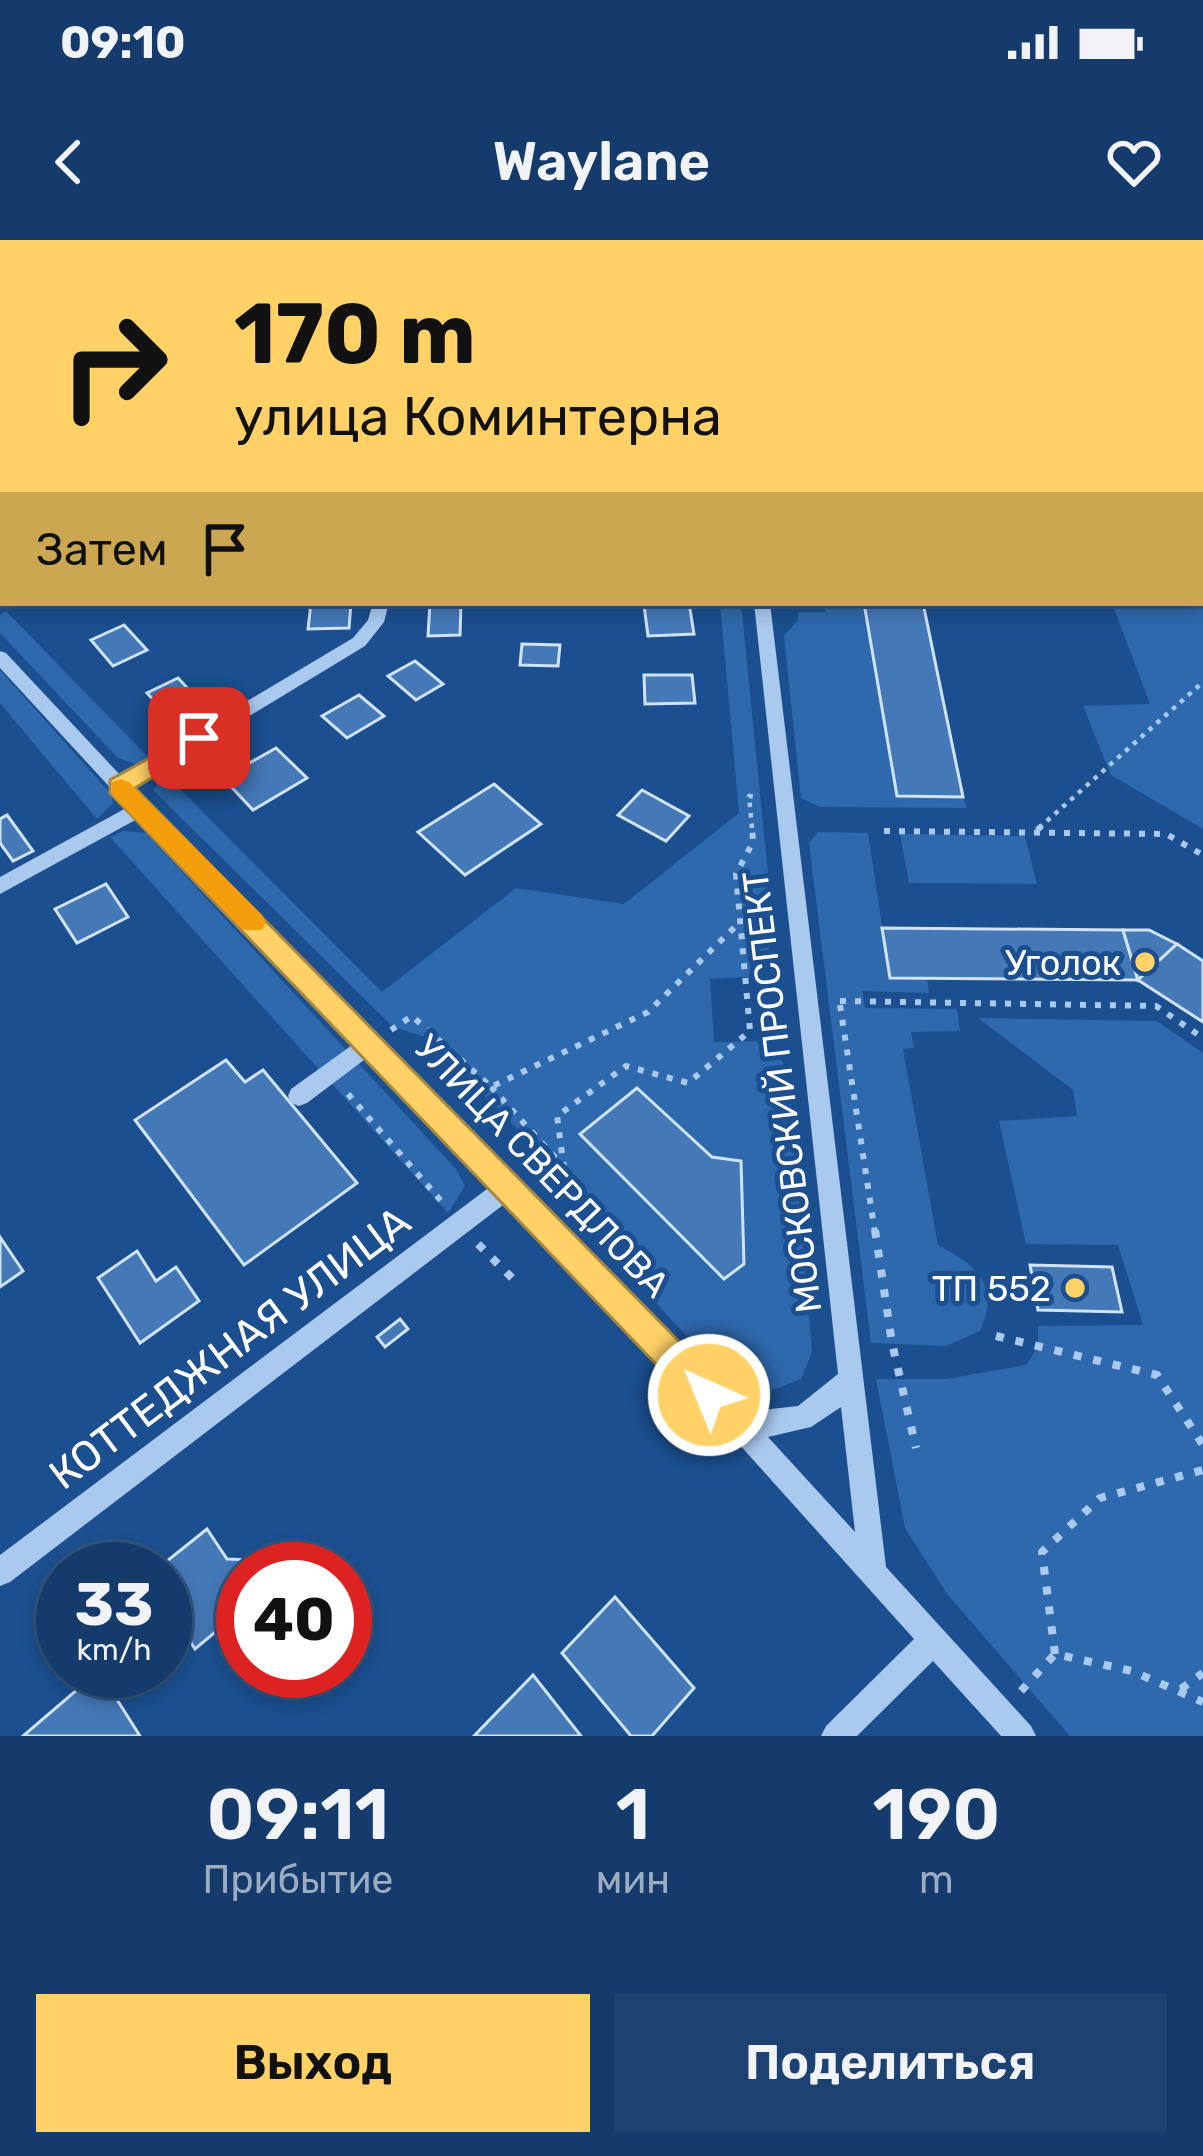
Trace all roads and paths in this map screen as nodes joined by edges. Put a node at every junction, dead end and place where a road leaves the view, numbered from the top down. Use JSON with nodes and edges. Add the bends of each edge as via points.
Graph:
{"nodes":[{"id":1,"x":380,"y":606,"type":"edge"},
{"id":2,"x":762,"y":606,"type":"edge"},
{"id":3,"x":0,"y":657,"type":"edge"},
{"id":4,"x":1203,"y":682,"type":"edge"},
{"id":5,"x":118,"y":786,"type":"junction"},
{"id":6,"x":760,"y":797,"type":"dead end"},
{"id":7,"x":142,"y":808,"type":"junction"},
{"id":8,"x":884,"y":831,"type":"dead end"},
{"id":9,"x":1034,"y":832,"type":"junction"},
{"id":10,"x":1203,"y":856,"type":"edge"},
{"id":11,"x":0,"y":886,"type":"edge"},
{"id":12,"x":740,"y":922,"type":"junction"},
{"id":13,"x":837,"y":980,"type":"dead end"},
{"id":14,"x":840,"y":1001,"type":"junction"},
{"id":15,"x":1203,"y":1038,"type":"edge"},
{"id":16,"x":370,"y":1044,"type":"junction"},
{"id":17,"x":330,"y":1073,"type":"junction"},
{"id":18,"x":491,"y":1087,"type":"junction"},
{"id":19,"x":299,"y":1096,"type":"dead end"},
{"id":20,"x":508,"y":1187,"type":"junction"},
{"id":21,"x":460,"y":1223,"type":"junction"},
{"id":22,"x":517,"y":1283,"type":"dead end"},
{"id":23,"x":996,"y":1336,"type":"dead end"},
{"id":24,"x":850,"y":1378,"type":"junction"},
{"id":25,"x":739,"y":1425,"type":"junction"},
{"id":26,"x":1203,"y":1445,"type":"edge"},
{"id":27,"x":916,"y":1448,"type":"dead end"},
{"id":28,"x":1203,"y":1470,"type":"edge"},
{"id":29,"x":0,"y":1572,"type":"edge"},
{"id":30,"x":873,"y":1572,"type":"junction"},
{"id":31,"x":934,"y":1640,"type":"junction"},
{"id":32,"x":1055,"y":1654,"type":"junction"},
{"id":33,"x":1203,"y":1673,"type":"edge"},
{"id":34,"x":1181,"y":1689,"type":"junction"},
{"id":35,"x":1203,"y":1702,"type":"edge"},
{"id":36,"x":1000,"y":1714,"type":"junction"},
{"id":37,"x":836,"y":1736,"type":"edge"},
{"id":38,"x":1021,"y":1736,"type":"edge"}],
"edges":[{"from":1,"to":5,"type":"street","via":[[359,642]]},
{"from":2,"to":24,"type":"street","name":"МОСКОВСКИЙ ПРОСПЕКТ"},
{"from":3,"to":5,"type":"street","name":"УЛИЦА СВЕРДЛОВА"},
{"from":4,"to":9,"type":"path"},
{"from":5,"to":7,"type":"street","name":"УЛИЦА СВЕРДЛОВА"},
{"from":6,"to":12,"type":"path","via":[[748,796],[753,842],[736,874]]},
{"from":7,"to":11,"type":"street"},
{"from":7,"to":16,"type":"street","name":"УЛИЦА СВЕРДЛОВА"},
{"from":8,"to":9,"type":"path"},
{"from":9,"to":10,"type":"path","via":[[1166,834]]},
{"from":12,"to":18,"type":"path","via":[[648,1012]]},
{"from":12,"to":18,"type":"path","via":[[750,1031],[688,1083],[626,1066],[557,1116],[564,1168]]},
{"from":13,"to":14,"type":"path"},
{"from":14,"to":15,"type":"path","via":[[1156,1006]]},
{"from":14,"to":27,"type":"path","via":[[892,1343]]},
{"from":16,"to":17,"type":"street"},
{"from":16,"to":18,"type":"path","via":[[412,1016]]},
{"from":16,"to":20,"type":"street","name":"УЛИЦА СВЕРДЛОВА"},
{"from":17,"to":19,"type":"street"},
{"from":17,"to":21,"type":"path"},
{"from":20,"to":21,"type":"street","name":"КОТТЕДЖНАЯ УЛИЦА"},
{"from":20,"to":25,"type":"street","name":"УЛИЦА СВЕРДЛОВА"},
{"from":21,"to":22,"type":"path"},
{"from":21,"to":29,"type":"street","name":"КОТТЕДЖНАЯ УЛИЦА"},
{"from":23,"to":26,"type":"path","via":[[1156,1375]]},
{"from":24,"to":25,"type":"street","via":[[808,1419]]},
{"from":24,"to":30,"type":"street","name":"МОСКОВСКИЙ ПРОСПЕКТ"},
{"from":25,"to":30,"type":"street","name":"УЛИЦА СВЕРДЛОВА"},
{"from":28,"to":32,"type":"path","via":[[1100,1498],[1042,1552]]},
{"from":30,"to":31,"type":"street","name":"УЛИЦА СВЕРДЛОВА"},
{"from":31,"to":36,"type":"street","name":"УЛИЦА СВЕРДЛОВА"},
{"from":31,"to":37,"type":"street"},
{"from":32,"to":34,"type":"path"},
{"from":32,"to":36,"type":"path"},
{"from":33,"to":34,"type":"path"},
{"from":34,"to":35,"type":"path"},
{"from":36,"to":38,"type":"street","name":"УЛИЦА СВЕРДЛОВА"}]}
